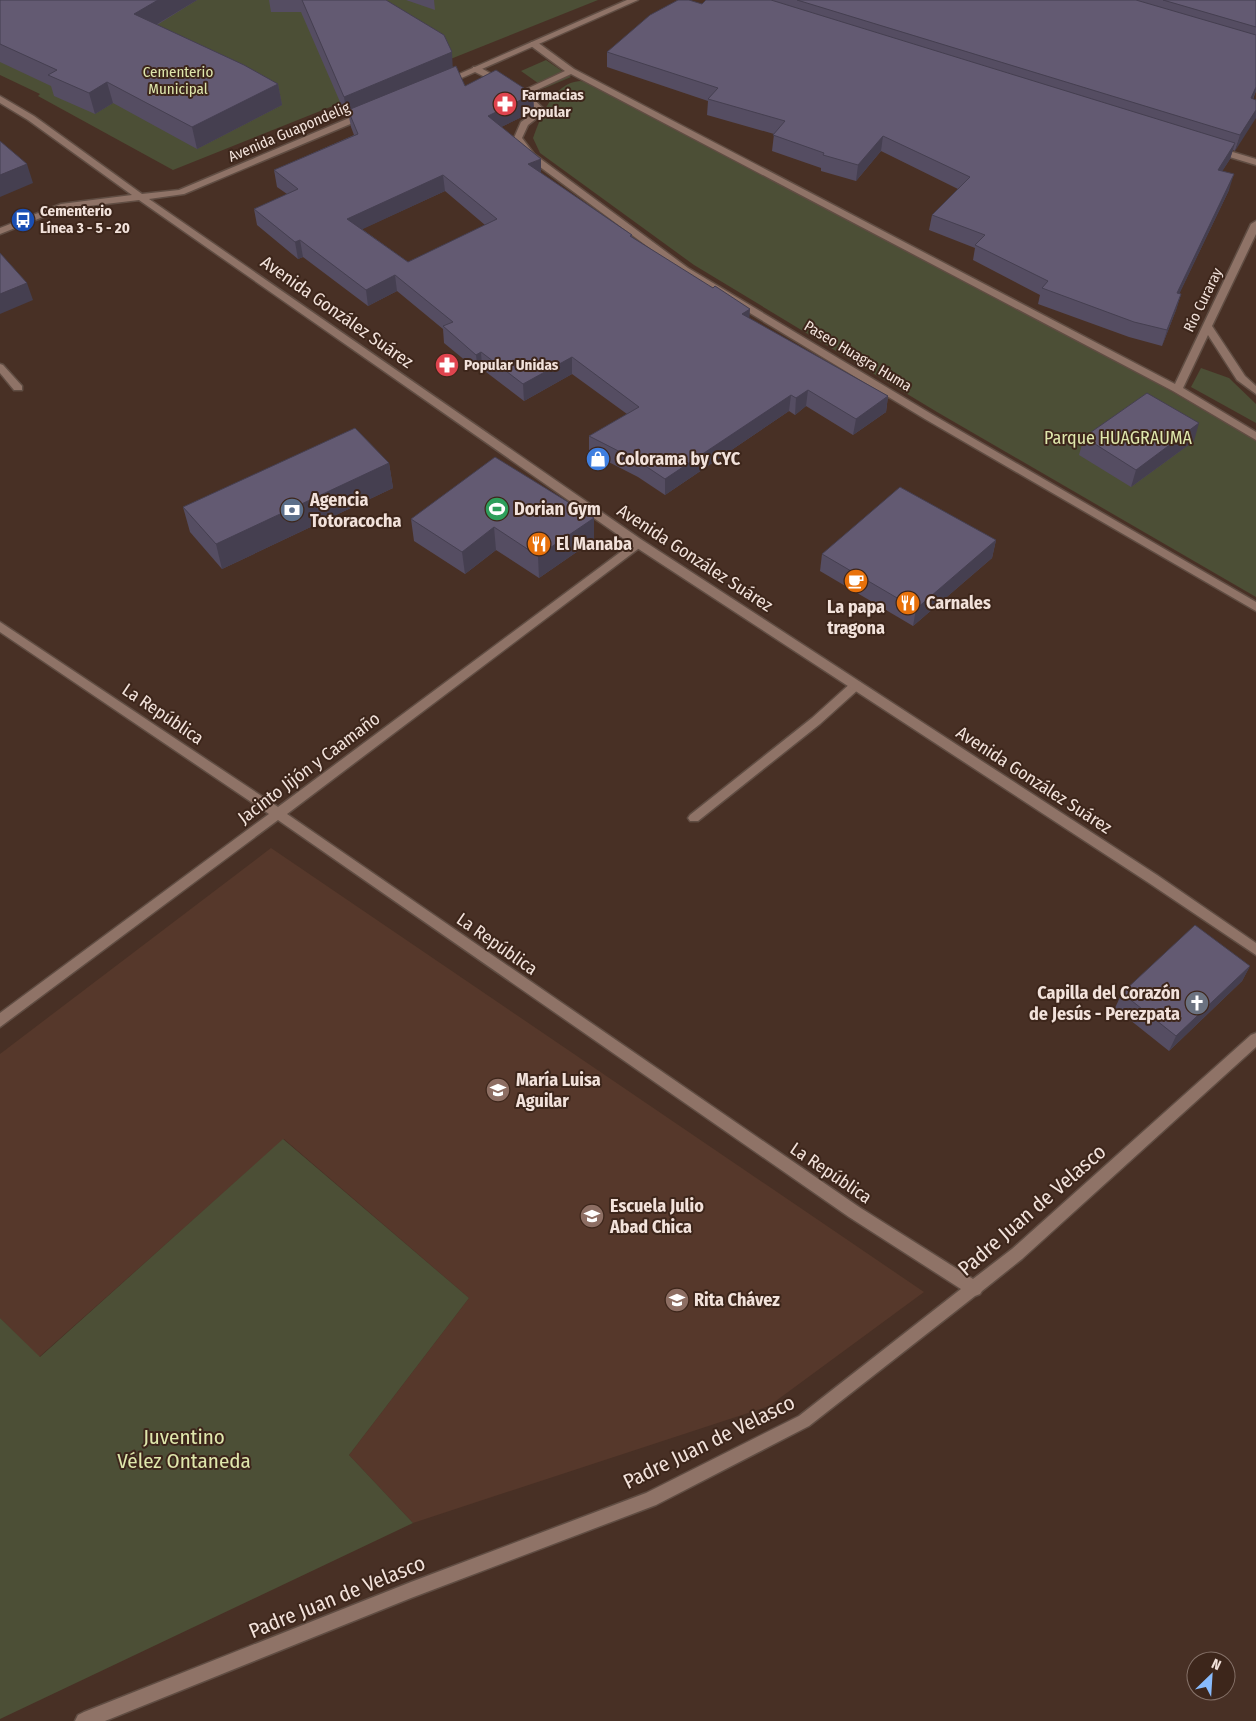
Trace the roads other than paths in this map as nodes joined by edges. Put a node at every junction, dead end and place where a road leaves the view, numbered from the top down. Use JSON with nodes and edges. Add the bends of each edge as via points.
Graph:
{"nodes":[{"id":1,"x":634,"y":0,"type":"edge"},
{"id":2,"x":534,"y":44,"type":"junction"},
{"id":3,"x":476,"y":69,"type":"junction"},
{"id":4,"x":571,"y":72,"type":"junction"},
{"id":5,"x":439,"y":84,"type":"edge"},
{"id":6,"x":514,"y":89,"type":"junction"},
{"id":7,"x":0,"y":99,"type":"edge"},
{"id":8,"x":374,"y":111,"type":"edge"},
{"id":9,"x":1208,"y":148,"type":"edge"},
{"id":10,"x":1256,"y":162,"type":"edge"},
{"id":11,"x":141,"y":197,"type":"junction"},
{"id":12,"x":1256,"y":224,"type":"edge"},
{"id":13,"x":0,"y":231,"type":"edge"},
{"id":14,"x":1207,"y":326,"type":"junction"},
{"id":15,"x":0,"y":367,"type":"edge"},
{"id":16,"x":18,"y":388,"type":"dead end"},
{"id":17,"x":1177,"y":389,"type":"junction"},
{"id":18,"x":1256,"y":391,"type":"edge"},
{"id":19,"x":1256,"y":437,"type":"edge"},
{"id":20,"x":638,"y":543,"type":"junction"},
{"id":21,"x":1256,"y":607,"type":"edge"},
{"id":22,"x":0,"y":626,"type":"edge"},
{"id":23,"x":856,"y":685,"type":"junction"},
{"id":24,"x":277,"y":814,"type":"junction"},
{"id":25,"x":694,"y":818,"type":"dead end"},
{"id":26,"x":1256,"y":950,"type":"edge"},
{"id":27,"x":0,"y":1021,"type":"edge"},
{"id":28,"x":1256,"y":1039,"type":"edge"},
{"id":29,"x":975,"y":1289,"type":"junction"},
{"id":30,"x":84,"y":1721,"type":"edge"}],
"edges":[{"from":1,"to":2,"type":"street"},
{"from":2,"to":3,"type":"street"},
{"from":2,"to":4,"type":"street"},
{"from":3,"to":5,"type":"street"},
{"from":3,"to":6,"type":"street","name":"Paseo Huagra Huma"},
{"from":4,"to":6,"type":"street"},
{"from":4,"to":17,"type":"street"},
{"from":6,"to":21,"type":"street","name":"Paseo Huagra Huma","via":[[542,111],[524,124],[518,138],[531,156],[685,270],[929,417]]},
{"from":7,"to":11,"type":"street","name":"Avenida González Suárez"},
{"from":8,"to":11,"type":"street","name":"Avenida Guapondelig","via":[[181,192]]},
{"from":9,"to":10,"type":"street"},
{"from":11,"to":13,"type":"street","name":"Avenida Guapondelig","via":[[60,207]]},
{"from":11,"to":20,"type":"street","name":"Avenida González Suárez"},
{"from":12,"to":14,"type":"street","name":"Río Curaray"},
{"from":14,"to":17,"type":"street","name":"Río Curaray"},
{"from":14,"to":18,"type":"street","via":[[1241,378]]},
{"from":15,"to":16,"type":"street"},
{"from":17,"to":19,"type":"street"},
{"from":20,"to":23,"type":"street","name":"Avenida González Suárez"},
{"from":20,"to":24,"type":"street","name":"Jacinto Jijón y Caamaño"},
{"from":22,"to":24,"type":"street","name":"La República"},
{"from":23,"to":25,"type":"street"},
{"from":23,"to":26,"type":"street","name":"Avenida González Suárez","via":[[1145,873]]},
{"from":24,"to":27,"type":"street","name":"Jacinto Jijón y Caamaño"},
{"from":24,"to":29,"type":"street","name":"La República","via":[[854,1212]]},
{"from":28,"to":29,"type":"street","name":"Padre Juan de Velasco"},
{"from":29,"to":30,"type":"street","name":"Padre Juan de Velasco","via":[[804,1421],[650,1498]]}]}
